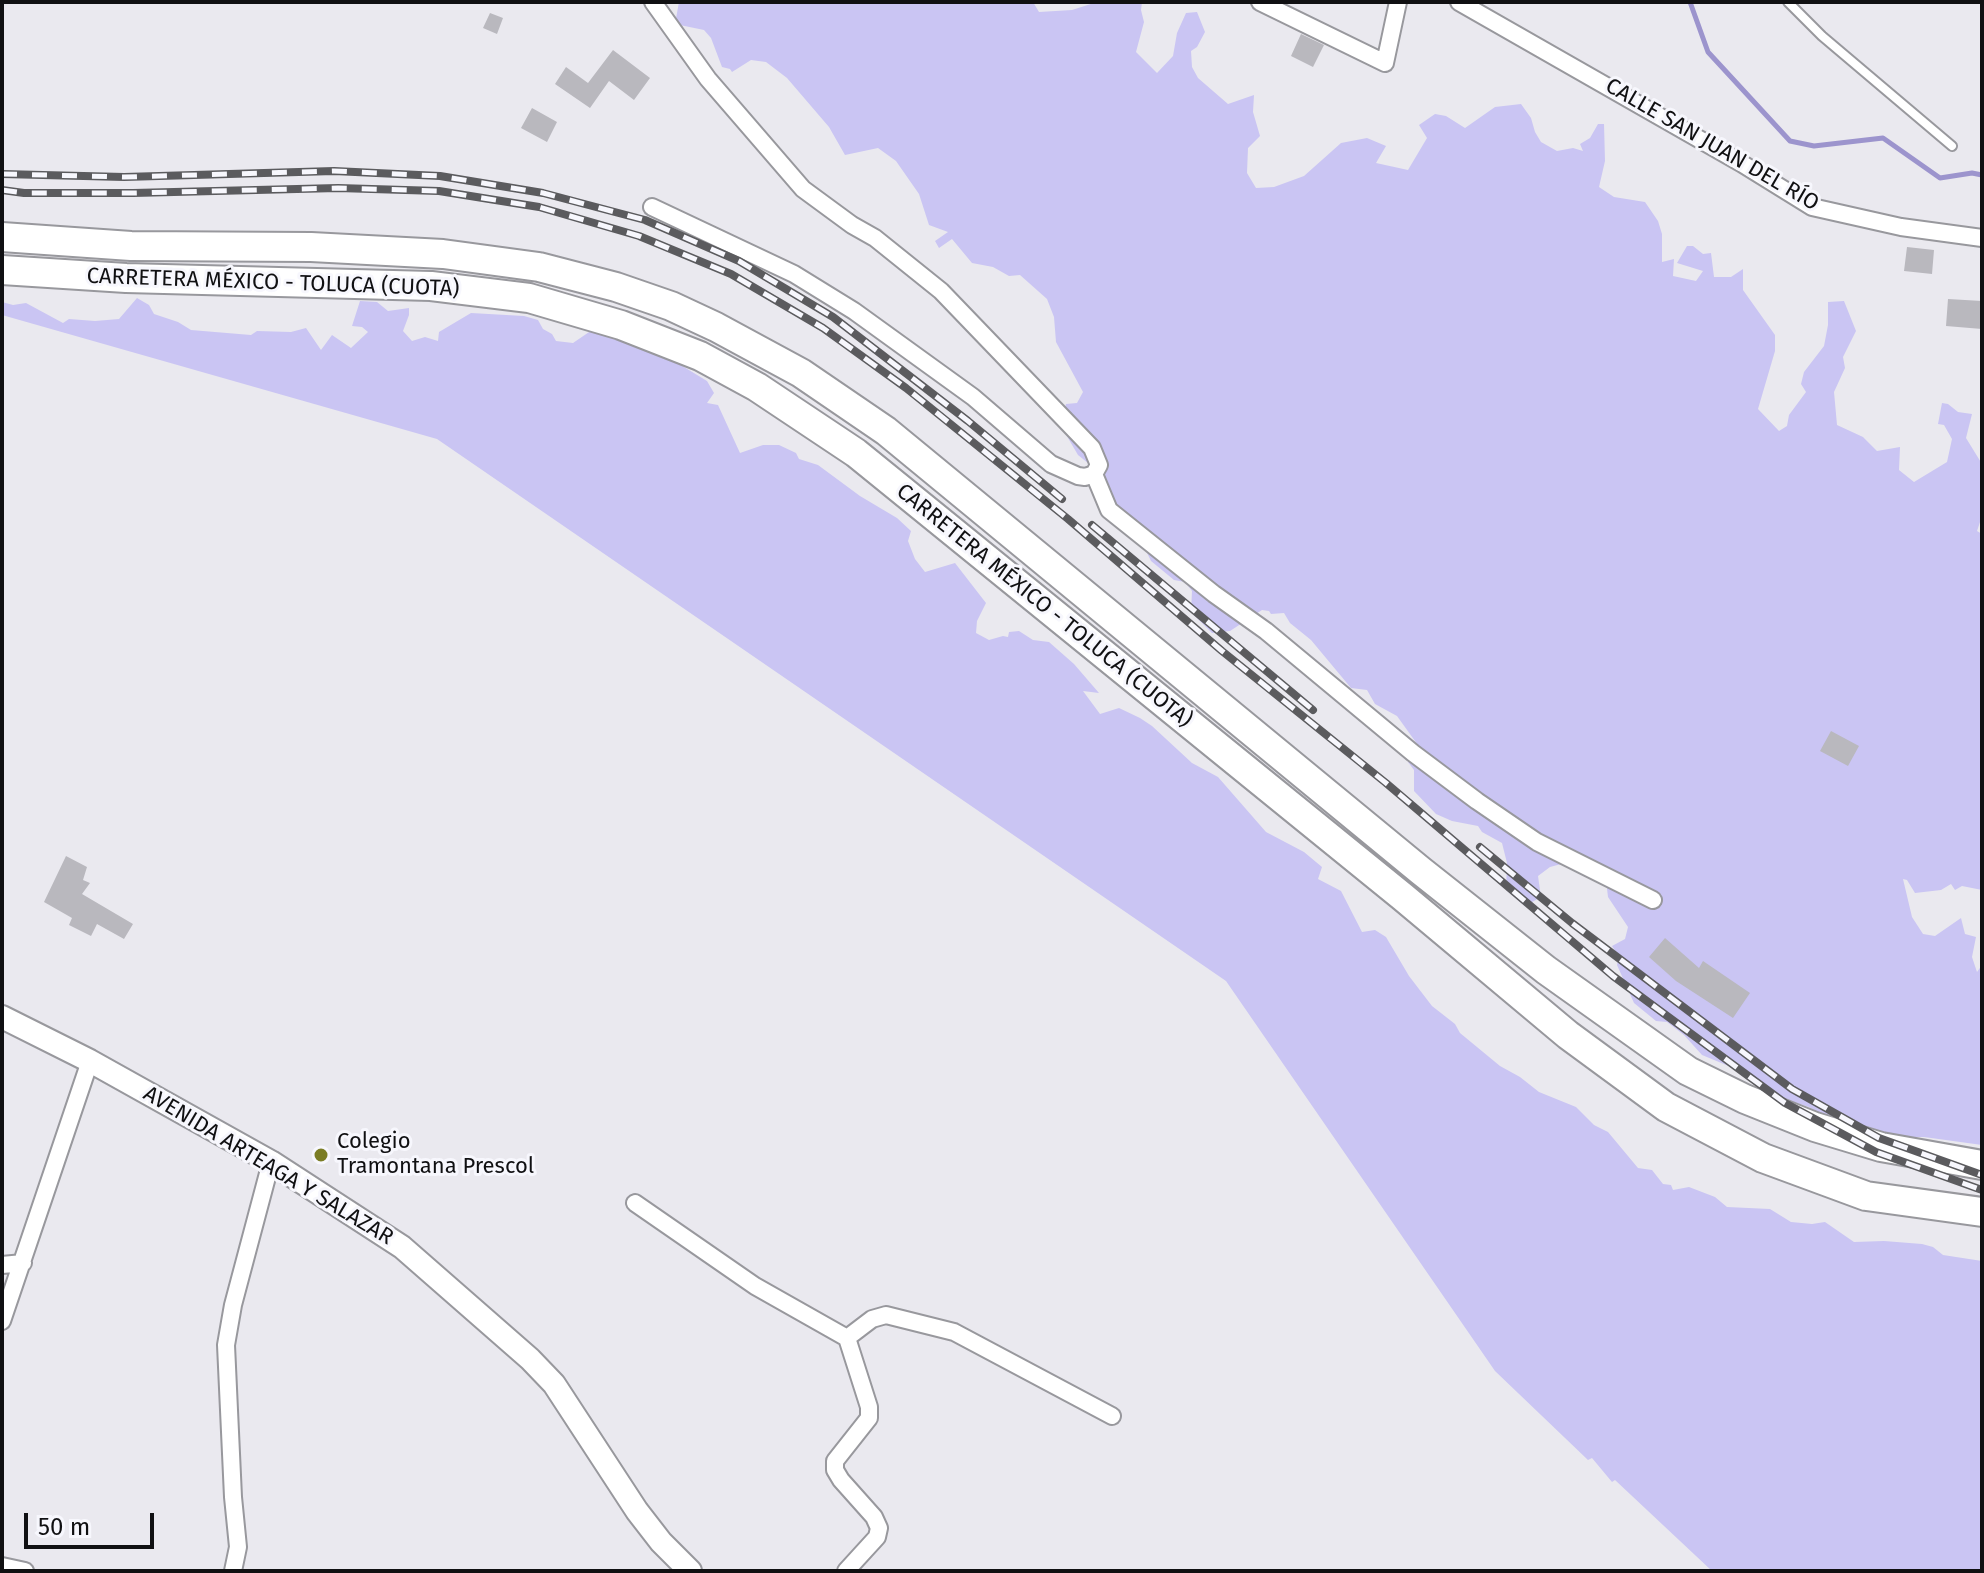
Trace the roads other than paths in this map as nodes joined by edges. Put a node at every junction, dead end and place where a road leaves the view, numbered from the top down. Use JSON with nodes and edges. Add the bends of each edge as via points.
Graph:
{"nodes":[{"id":1,"x":653,"y":2,"type":"edge"},
{"id":2,"x":1260,"y":2,"type":"edge"},
{"id":3,"x":1398,"y":2,"type":"edge"},
{"id":4,"x":1459,"y":2,"type":"edge"},
{"id":5,"x":1788,"y":2,"type":"edge"},
{"id":6,"x":1952,"y":146,"type":"dead end"},
{"id":7,"x":652,"y":207,"type":"dead end"},
{"id":8,"x":2,"y":237,"type":"edge"},
{"id":9,"x":1982,"y":238,"type":"edge"},
{"id":10,"x":2,"y":270,"type":"edge"},
{"id":11,"x":1094,"y":474,"type":"junction"},
{"id":12,"x":1653,"y":900,"type":"dead end"},
{"id":13,"x":2,"y":1017,"type":"edge"},
{"id":14,"x":90,"y":1061,"type":"junction"},
{"id":15,"x":271,"y":1162,"type":"junction"},
{"id":16,"x":1982,"y":1165,"type":"edge"},
{"id":17,"x":635,"y":1203,"type":"dead end"},
{"id":18,"x":1982,"y":1212,"type":"edge"},
{"id":19,"x":23,"y":1263,"type":"junction"},
{"id":20,"x":2,"y":1265,"type":"edge"},
{"id":21,"x":2,"y":1321,"type":"edge"},
{"id":22,"x":847,"y":1338,"type":"junction"},
{"id":23,"x":1112,"y":1416,"type":"dead end"},
{"id":24,"x":2,"y":1566,"type":"edge"},
{"id":25,"x":25,"y":1571,"type":"edge"},
{"id":26,"x":233,"y":1571,"type":"edge"},
{"id":27,"x":690,"y":1571,"type":"edge"},
{"id":28,"x":846,"y":1571,"type":"edge"}],
"edges":[{"from":1,"to":11,"type":"street","via":[[708,79],[803,189],[941,291],[1092,448],[1099,465]]},
{"from":2,"to":3,"type":"street","via":[[1385,63]]},
{"from":4,"to":9,"type":"street","name":"CALLE SAN JUAN DEL RÍO","via":[[1812,207]]},
{"from":5,"to":6,"type":"lane"},
{"from":7,"to":11,"type":"street","via":[[794,274],[973,397],[1051,464],[1078,476]]},
{"from":8,"to":16,"type":"highway","name":"CARRETERA MÉXICO - TOLUCA (CUOTA)","via":[[131,246],[443,254],[539,267],[616,287],[716,327],[801,373],[886,431],[1421,871],[1546,970],[1688,1071],[1815,1127],[1881,1147]]},
{"from":10,"to":18,"type":"highway","name":"CARRETERA MÉXICO - TOLUCA (CUOTA)","via":[[431,286],[515,296],[621,325],[700,356],[856,453],[1568,1035],[1666,1107],[1763,1158],[1866,1196]]},
{"from":11,"to":12,"type":"street","via":[[1109,510],[1439,772],[1537,842]]},
{"from":13,"to":14,"type":"street","name":"AVENIDA ARTEAGA Y SALAZAR"},
{"from":14,"to":15,"type":"street","name":"AVENIDA ARTEAGA Y SALAZAR"},
{"from":14,"to":19,"type":"street"},
{"from":15,"to":26,"type":"street","via":[[226,1345],[238,1547]]},
{"from":15,"to":27,"type":"street","name":"AVENIDA ARTEAGA Y SALAZAR","via":[[402,1247],[530,1359],[554,1384],[637,1511]]},
{"from":17,"to":22,"type":"street","via":[[755,1286]]},
{"from":19,"to":20,"type":"street"},
{"from":19,"to":21,"type":"street"},
{"from":22,"to":23,"type":"street","via":[[886,1315],[954,1332]]},
{"from":22,"to":28,"type":"street","via":[[869,1418],[835,1461],[835,1470],[879,1528]]},
{"from":24,"to":25,"type":"street"}]}
